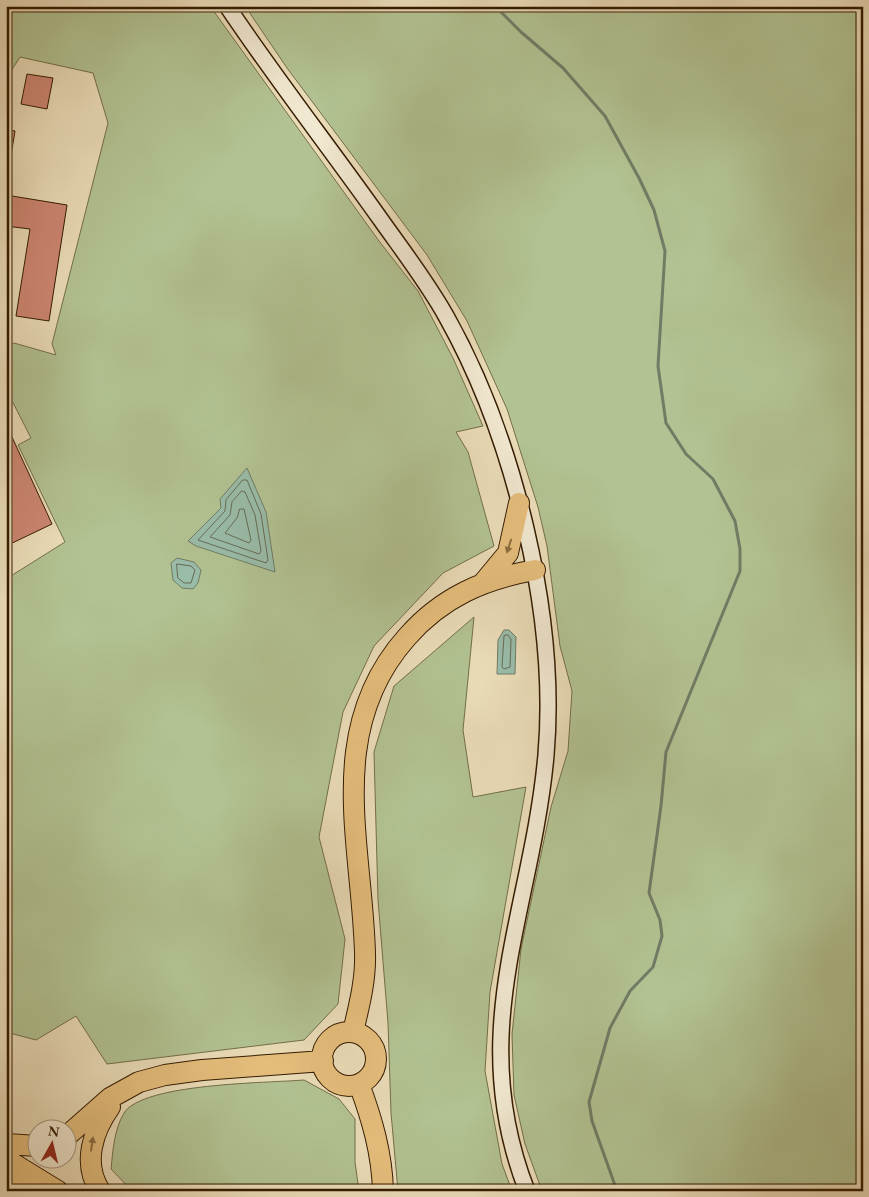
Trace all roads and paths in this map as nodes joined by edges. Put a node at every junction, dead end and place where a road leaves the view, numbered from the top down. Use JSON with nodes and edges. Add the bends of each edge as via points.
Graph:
{"nodes":[{"id":1,"x":227,"y":6,"type":"edge"},
{"id":2,"x":518,"y":503,"type":"junction"},
{"id":3,"x":535,"y":570,"type":"junction"},
{"id":4,"x":484,"y":582,"type":"junction"},
{"id":5,"x":353,"y":1032,"type":"junction"},
{"id":6,"x":322,"y":1061,"type":"junction"},
{"id":7,"x":359,"y":1084,"type":"junction"},
{"id":8,"x":123,"y":1091,"type":"junction"},
{"id":9,"x":78,"y":1128,"type":"edge"},
{"id":10,"x":6,"y":1144,"type":"edge"},
{"id":11,"x":28,"y":1145,"type":"edge"},
{"id":12,"x":6,"y":1159,"type":"edge"},
{"id":13,"x":6,"y":1178,"type":"edge"},
{"id":14,"x":27,"y":1191,"type":"edge"},
{"id":15,"x":58,"y":1191,"type":"edge"},
{"id":16,"x":100,"y":1191,"type":"edge"},
{"id":17,"x":383,"y":1191,"type":"edge"},
{"id":18,"x":527,"y":1191,"type":"edge"}],
"edges":[{"from":1,"to":2,"type":"main road","via":[[395,239],[445,314],[496,424]]},
{"from":2,"to":3,"type":"main road"},
{"from":2,"to":4,"type":"highway","one_way":true,"via":[[508,553]]},
{"from":3,"to":4,"type":"highway"},
{"from":3,"to":18,"type":"main road","via":[[549,681],[546,758],[504,990],[499,1057],[506,1121]]},
{"from":4,"to":5,"type":"highway","via":[[448,602],[411,632],[376,683],[360,724],[354,754],[353,792],[365,955],[364,982]]},
{"from":5,"to":6,"type":"highway","via":[[331,1039],[323,1051]]},
{"from":5,"to":7,"type":"highway","via":[[367,1038],[375,1049],[377,1061],[374,1072]]},
{"from":6,"to":7,"type":"highway","via":[[329,1077],[337,1084],[350,1087]]},
{"from":6,"to":8,"type":"highway","via":[[165,1075],[139,1082]]},
{"from":7,"to":17,"type":"highway","via":[[381,1157]]},
{"from":8,"to":9,"type":"highway","via":[[110,1098]]},
{"from":16,"to":8,"type":"highway","one_way":true,"via":[[91,1164],[92,1140],[99,1122]]},
{"from":10,"to":11,"type":"highway"},
{"from":12,"to":15,"type":"highway"},
{"from":13,"to":14,"type":"highway"}]}
